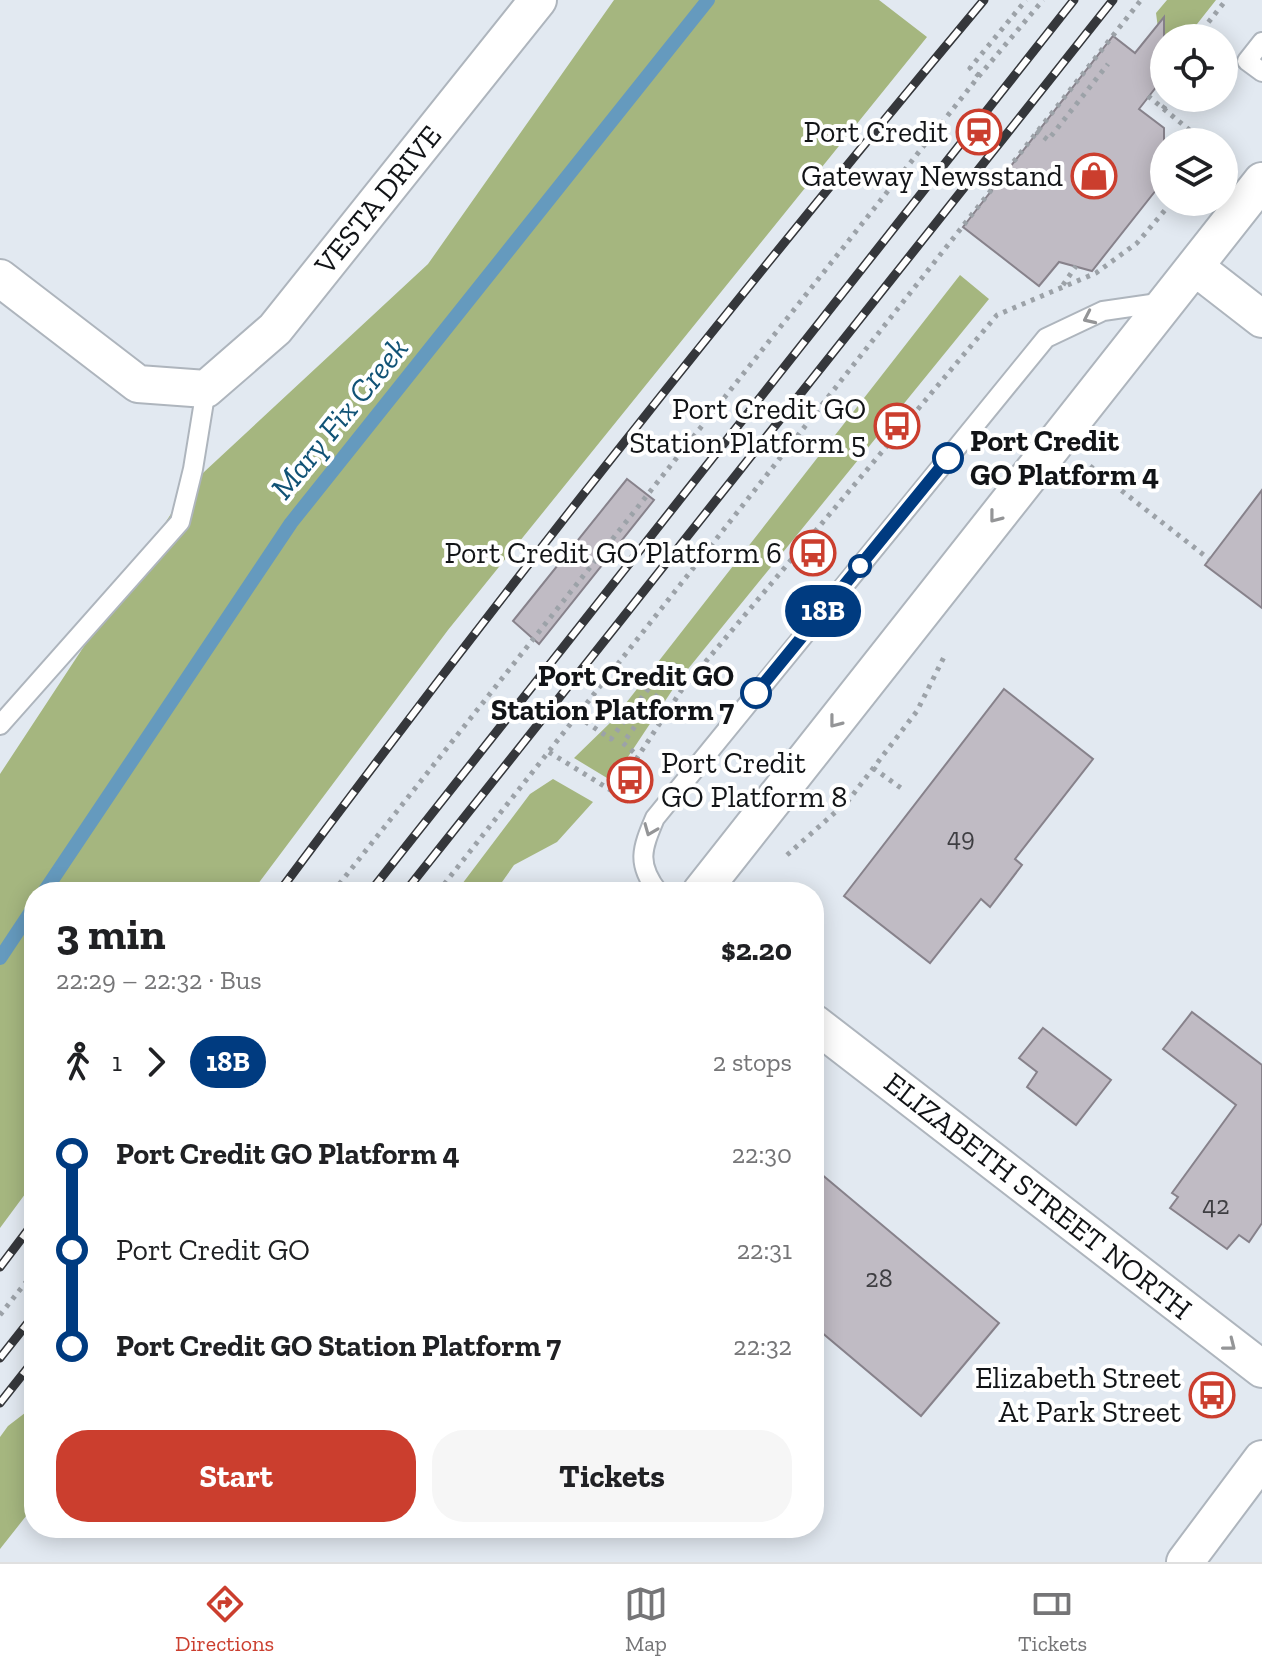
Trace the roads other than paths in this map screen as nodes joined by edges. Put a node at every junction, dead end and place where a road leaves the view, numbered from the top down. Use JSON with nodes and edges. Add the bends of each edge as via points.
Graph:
{"nodes":[{"id":1,"x":538,"y":0,"type":"edge"},
{"id":2,"x":1262,"y":42,"type":"edge"},
{"id":3,"x":1262,"y":72,"type":"edge"},
{"id":4,"x":1262,"y":181,"type":"edge"},
{"id":5,"x":1195,"y":267,"type":"junction"},
{"id":6,"x":0,"y":278,"type":"edge"},
{"id":7,"x":1165,"y":302,"type":"junction"},
{"id":8,"x":1262,"y":319,"type":"edge"},
{"id":9,"x":206,"y":389,"type":"junction"},
{"id":10,"x":0,"y":725,"type":"edge"},
{"id":11,"x":650,"y":882,"type":"edge"},
{"id":12,"x":709,"y":882,"type":"edge"},
{"id":13,"x":824,"y":1031,"type":"edge"},
{"id":14,"x":1262,"y":1369,"type":"edge"},
{"id":15,"x":1262,"y":1459,"type":"edge"},
{"id":16,"x":1185,"y":1562,"type":"edge"}],
"edges":[{"from":1,"to":9,"type":"street","name":"VESTA DRIVE","via":[[275,329]]},
{"from":2,"to":3,"type":"lane","via":[[1247,61]]},
{"from":4,"to":5,"type":"street"},
{"from":5,"to":7,"type":"street"},
{"from":5,"to":8,"type":"street"},
{"from":6,"to":9,"type":"street","via":[[138,384]]},
{"from":7,"to":11,"type":"lane","one_way":true,"via":[[1103,311],[1046,338],[655,818],[644,845],[645,875]]},
{"from":7,"to":12,"type":"street","one_way":true},
{"from":9,"to":10,"type":"lane","via":[[180,522]]},
{"from":13,"to":14,"type":"street","name":"ELIZABETH STREET NORTH","one_way":true},
{"from":15,"to":16,"type":"street"}]}
